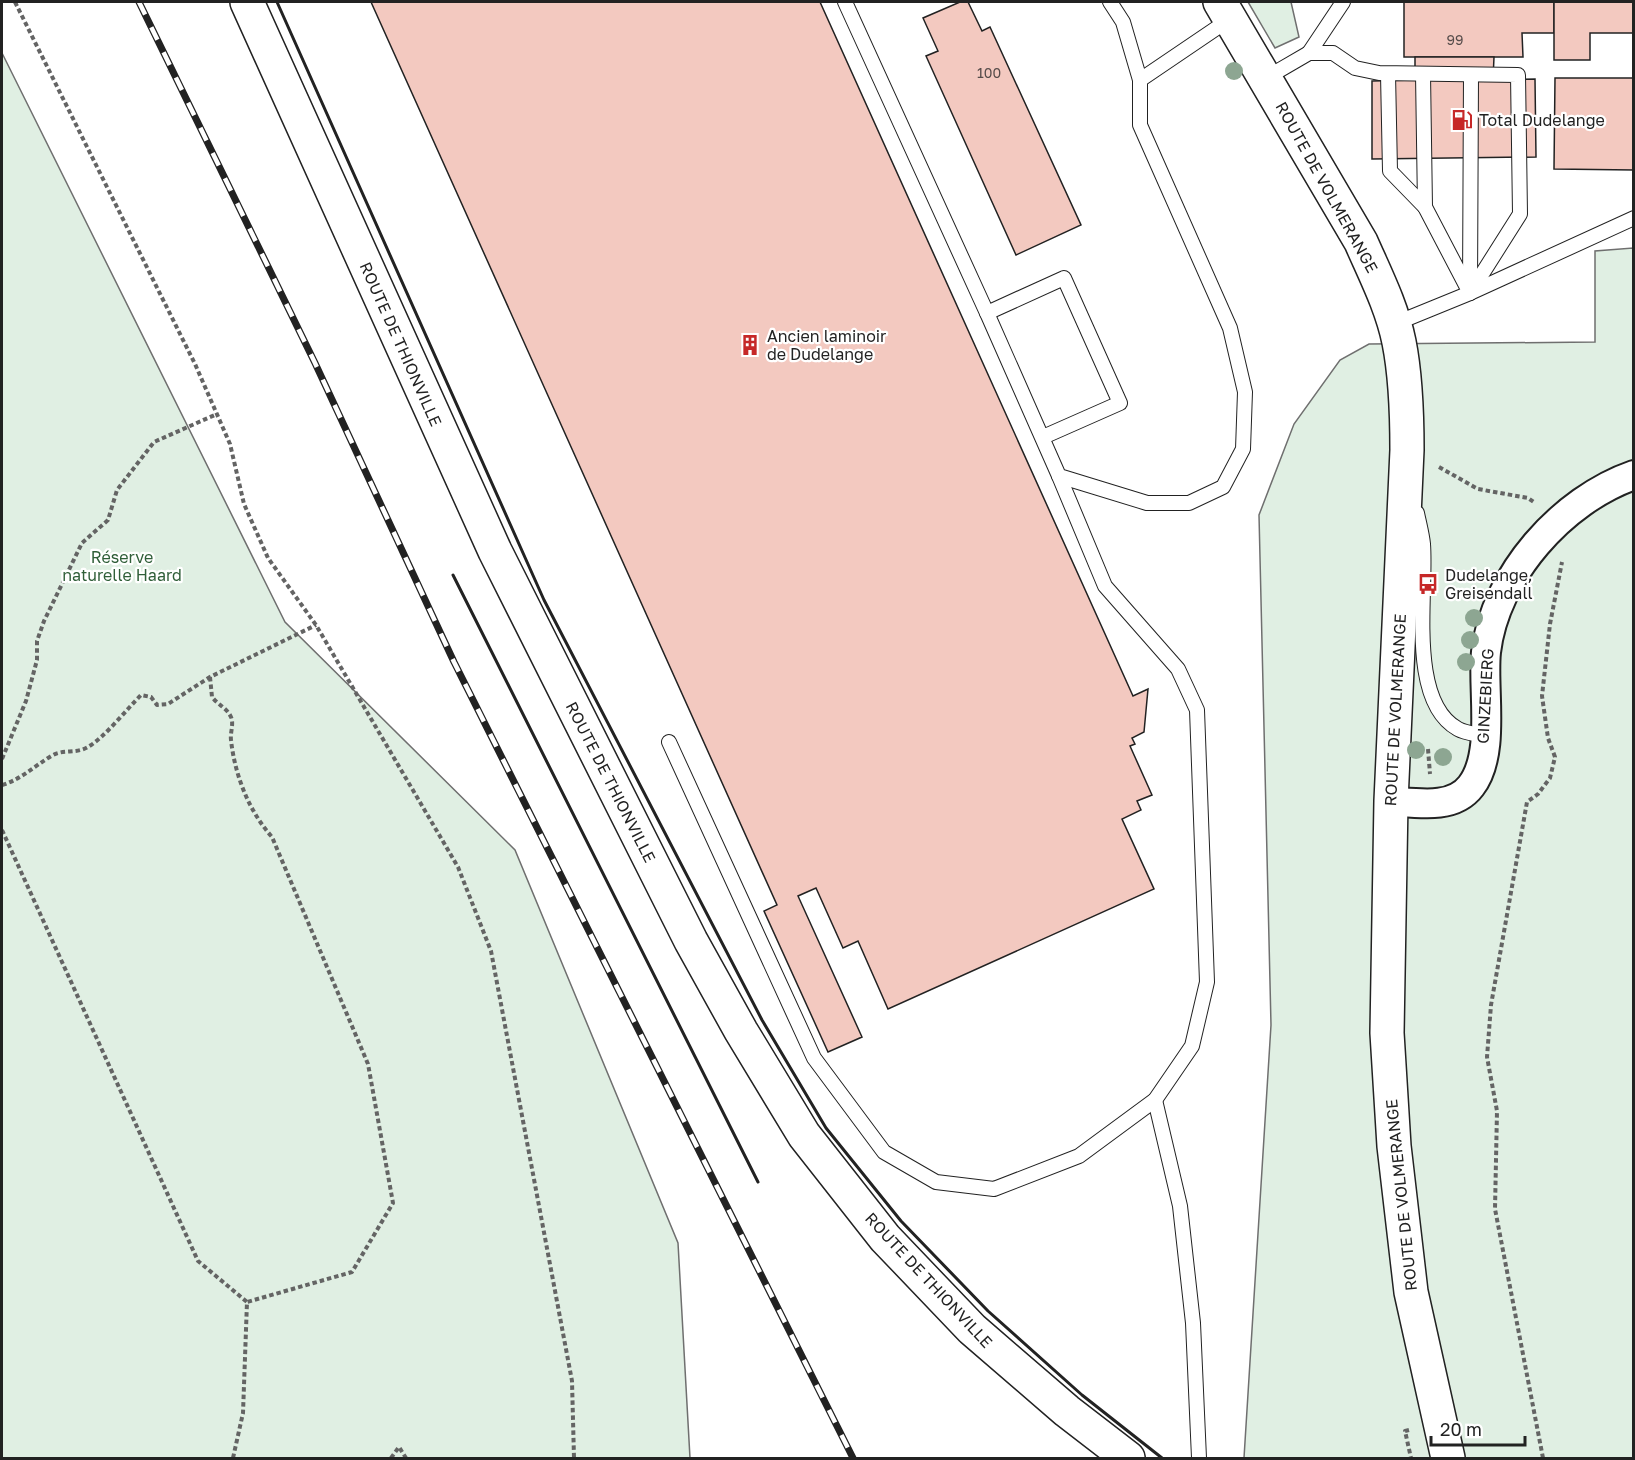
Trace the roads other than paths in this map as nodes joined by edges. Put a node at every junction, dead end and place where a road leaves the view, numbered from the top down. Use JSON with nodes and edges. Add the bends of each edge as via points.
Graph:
{"nodes":[{"id":1,"x":247,"y":2,"type":"edge"},
{"id":2,"x":845,"y":2,"type":"edge"},
{"id":3,"x":1110,"y":2,"type":"edge"},
{"id":4,"x":1343,"y":2,"type":"edge"},
{"id":5,"x":1225,"y":10,"type":"edge"},
{"id":6,"x":1309,"y":53,"type":"junction"},
{"id":7,"x":1388,"y":74,"type":"junction"},
{"id":8,"x":1424,"y":74,"type":"junction"},
{"id":9,"x":1471,"y":75,"type":"junction"},
{"id":10,"x":1266,"y":78,"type":"junction"},
{"id":11,"x":1140,"y":80,"type":"junction"},
{"id":12,"x":1425,"y":207,"type":"junction"},
{"id":13,"x":1634,"y":218,"type":"edge"},
{"id":14,"x":1470,"y":293,"type":"junction"},
{"id":15,"x":987,"y":313,"type":"junction"},
{"id":16,"x":1394,"y":324,"type":"junction"},
{"id":17,"x":1043,"y":437,"type":"junction"},
{"id":18,"x":1407,"y":457,"type":"junction"},
{"id":19,"x":1634,"y":475,"type":"edge"},
{"id":20,"x":1059,"y":476,"type":"junction"},
{"id":21,"x":1485,"y":736,"type":"junction"},
{"id":22,"x":669,"y":742,"type":"dead end"},
{"id":23,"x":1391,"y":801,"type":"junction"},
{"id":24,"x":1155,"y":1100,"type":"junction"},
{"id":25,"x":1128,"y":1458,"type":"edge"},
{"id":26,"x":1199,"y":1458,"type":"edge"},
{"id":27,"x":1448,"y":1458,"type":"edge"}],
"edges":[{"from":1,"to":25,"type":"main road","name":"ROUTE DE THIONVILLE","via":[[495,551],[741,1031],[804,1135],[885,1238],[972,1329]]},
{"from":2,"to":15,"type":"lane"},
{"from":3,"to":11,"type":"lane","via":[[1124,22]]},
{"from":4,"to":6,"type":"lane"},
{"from":5,"to":10,"type":"main road","name":"ROUTE DE VOLMERANGE"},
{"from":5,"to":11,"type":"lane"},
{"from":6,"to":7,"type":"lane","via":[[1333,53],[1355,68]]},
{"from":6,"to":10,"type":"lane"},
{"from":7,"to":8,"type":"lane"},
{"from":7,"to":12,"type":"lane","via":[[1390,171]]},
{"from":8,"to":9,"type":"lane"},
{"from":8,"to":12,"type":"lane"},
{"from":9,"to":14,"type":"lane"},
{"from":9,"to":14,"type":"lane","via":[[1518,75],[1520,214]]},
{"from":10,"to":16,"type":"main road","name":"ROUTE DE VOLMERANGE","via":[[1361,242]]},
{"from":11,"to":20,"type":"lane","via":[[1140,125],[1230,328],[1245,392],[1243,449],[1223,487],[1189,503],[1147,503]]},
{"from":12,"to":14,"type":"lane"},
{"from":13,"to":14,"type":"lane"},
{"from":14,"to":16,"type":"lane"},
{"from":15,"to":17,"type":"lane"},
{"from":15,"to":17,"type":"lane","via":[[1064,278],[1120,403]]},
{"from":16,"to":18,"type":"main road","name":"ROUTE DE VOLMERANGE","via":[[1407,401]]},
{"from":17,"to":20,"type":"lane"},
{"from":18,"to":21,"type":"lane","via":[[1423,543],[1426,681],[1439,710],[1458,729]]},
{"from":18,"to":23,"type":"main road","name":"ROUTE DE VOLMERANGE"},
{"from":19,"to":21,"type":"street","name":"GINZEBIERG","via":[[1616,481],[1581,503],[1555,525],[1526,556],[1498,604],[1486,651]]},
{"from":20,"to":24,"type":"lane","via":[[1105,586],[1178,669],[1197,710],[1207,982],[1191,1046]]},
{"from":21,"to":23,"type":"street","name":"GINZEBIERG","via":[[1472,785],[1455,800],[1433,804]]},
{"from":22,"to":24,"type":"lane","via":[[814,1058],[884,1152],[936,1182],[994,1189],[1079,1156]]},
{"from":23,"to":27,"type":"main road","name":"ROUTE DE VOLMERANGE","via":[[1387,1034],[1394,1146],[1411,1292]]},
{"from":24,"to":26,"type":"lane","via":[[1180,1206],[1193,1323]]}]}
